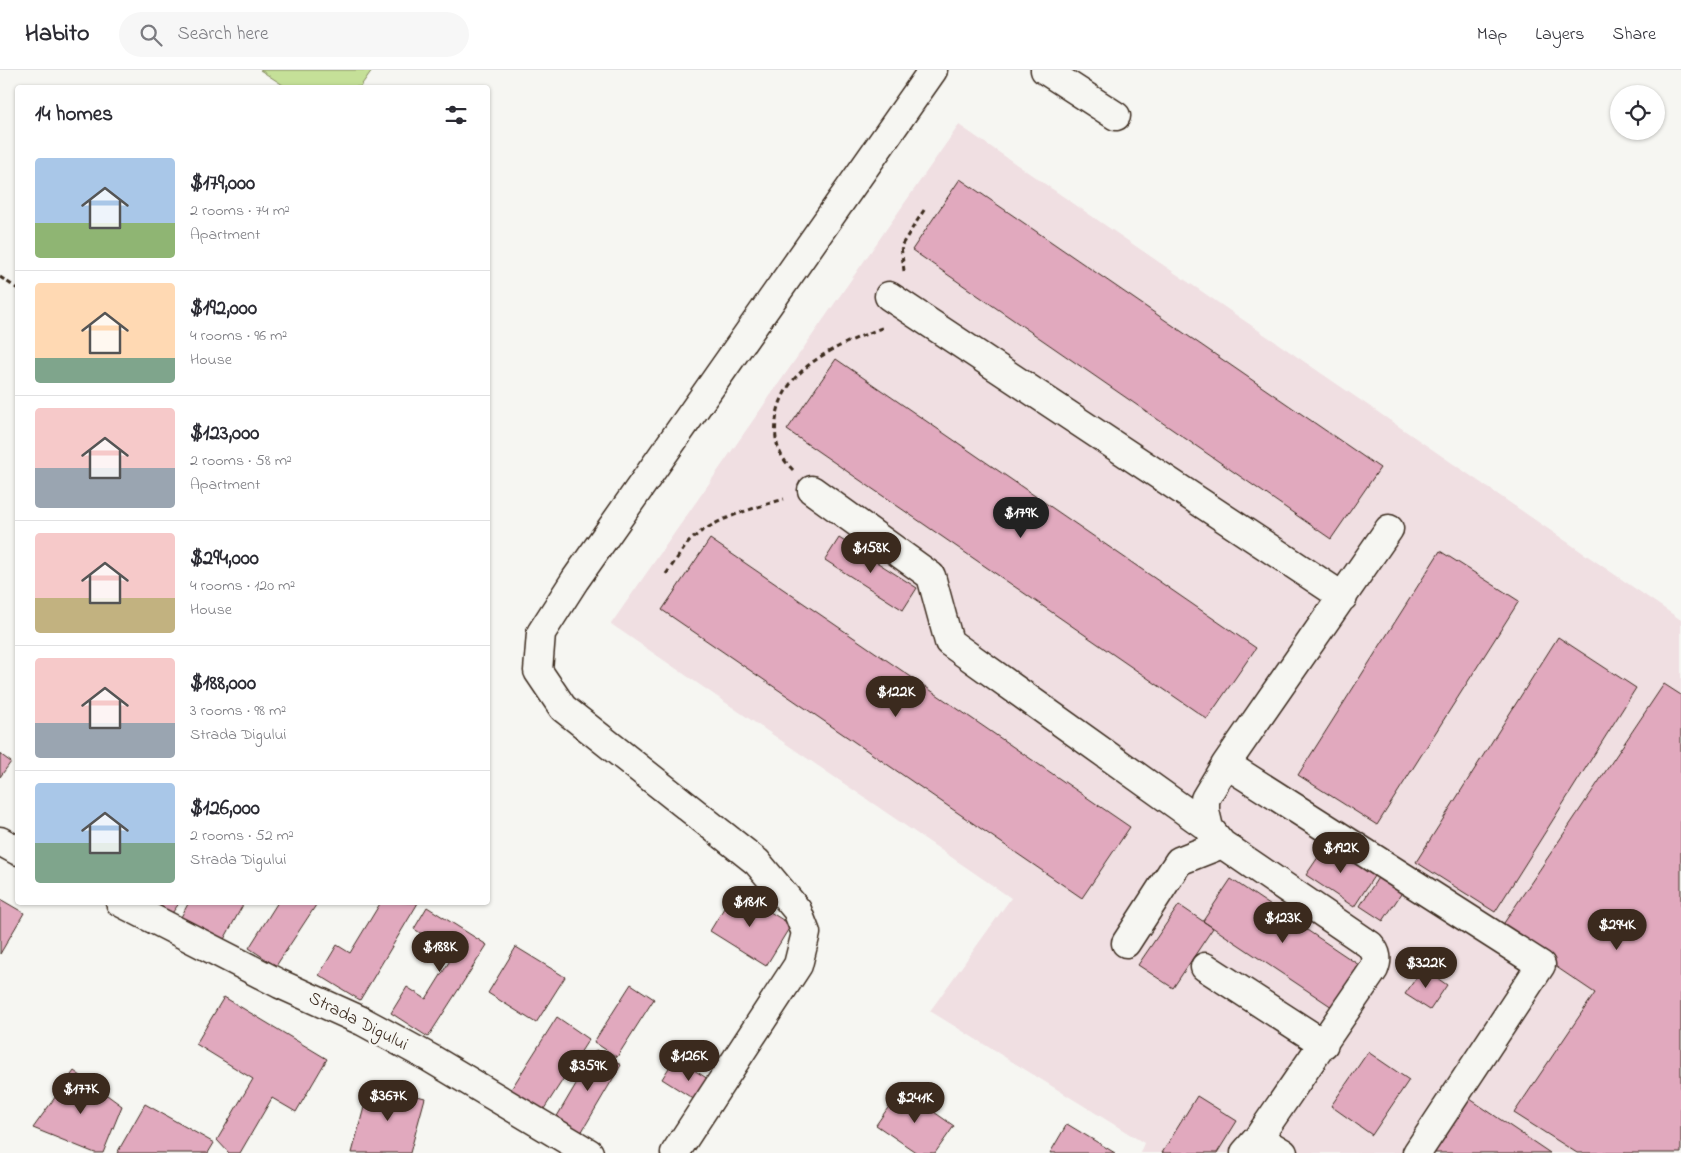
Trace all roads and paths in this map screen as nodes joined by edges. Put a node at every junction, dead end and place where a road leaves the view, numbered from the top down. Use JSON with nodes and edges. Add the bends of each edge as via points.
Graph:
{"nodes":[{"id":1,"x":933,"y":70,"type":"edge"},
{"id":2,"x":1045,"y":70,"type":"edge"},
{"id":3,"x":1116,"y":116,"type":"dead end"},
{"id":4,"x":926,"y":207,"type":"dead end"},
{"id":5,"x":0,"y":277,"type":"edge"},
{"id":6,"x":15,"y":287,"type":"edge"},
{"id":7,"x":889,"y":296,"type":"dead end"},
{"id":8,"x":918,"y":314,"type":"junction"},
{"id":9,"x":812,"y":490,"type":"junction"},
{"id":10,"x":1389,"y":529,"type":"dead end"},
{"id":11,"x":666,"y":574,"type":"dead end"},
{"id":12,"x":1343,"y":597,"type":"junction"},
{"id":13,"x":1226,"y":764,"type":"junction"},
{"id":14,"x":1215,"y":836,"type":"junction"},
{"id":15,"x":0,"y":841,"type":"edge"},
{"id":16,"x":15,"y":849,"type":"edge"},
{"id":17,"x":126,"y":905,"type":"edge"},
{"id":18,"x":1126,"y":942,"type":"dead end"},
{"id":19,"x":1205,"y":967,"type":"dead end"},
{"id":20,"x":1324,"y":1044,"type":"junction"},
{"id":21,"x":1252,"y":1145,"type":"edge"},
{"id":22,"x":589,"y":1153,"type":"edge"},
{"id":23,"x":675,"y":1153,"type":"edge"},
{"id":24,"x":1283,"y":1153,"type":"edge"},
{"id":25,"x":1417,"y":1153,"type":"edge"}],
"edges":[{"from":1,"to":23,"type":"street","via":[[541,633],[538,671],[563,708],[757,862],[796,910],[806,933],[798,965]]},
{"from":2,"to":3,"type":"street"},
{"from":4,"to":8,"type":"path","via":[[901,246],[904,270]]},
{"from":5,"to":6,"type":"path"},
{"from":7,"to":8,"type":"street"},
{"from":8,"to":9,"type":"path","via":[[819,356],[788,386],[778,408],[775,436],[783,460]]},
{"from":8,"to":12,"type":"street"},
{"from":9,"to":11,"type":"path","via":[[740,513],[708,528],[690,541]]},
{"from":9,"to":14,"type":"street","via":[[931,576],[949,642]]},
{"from":10,"to":12,"type":"street"},
{"from":12,"to":13,"type":"street"},
{"from":13,"to":14,"type":"street","via":[[1205,799],[1205,811]]},
{"from":13,"to":25,"type":"street","via":[[1541,966]]},
{"from":14,"to":18,"type":"street","via":[[1180,861]]},
{"from":14,"to":20,"type":"street","via":[[1375,951],[1374,969]]},
{"from":15,"to":16,"type":"street"},
{"from":17,"to":22,"type":"street","name":"Strada Digului","via":[[280,984],[362,1021]]},
{"from":19,"to":20,"type":"street"},
{"from":20,"to":21,"type":"street"},
{"from":21,"to":24,"type":"street"}]}
